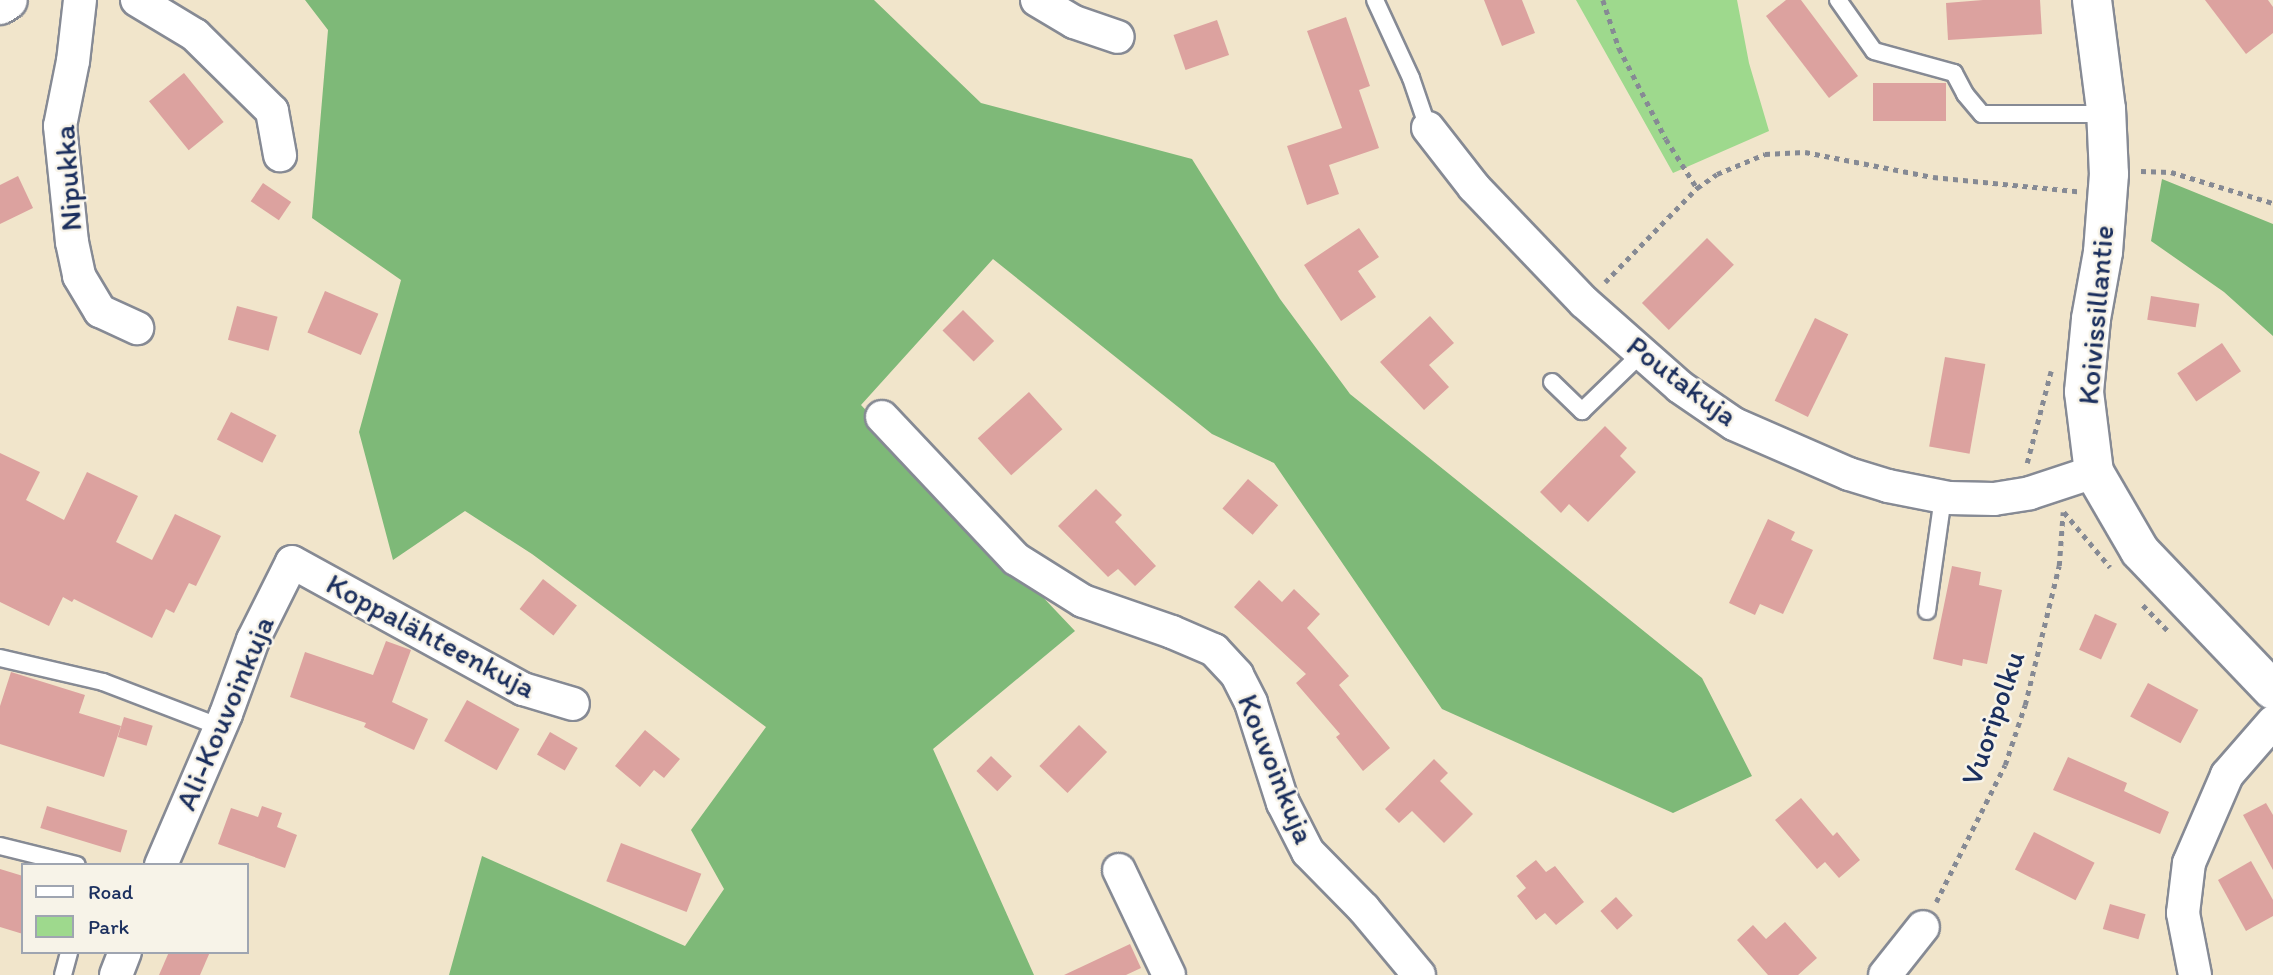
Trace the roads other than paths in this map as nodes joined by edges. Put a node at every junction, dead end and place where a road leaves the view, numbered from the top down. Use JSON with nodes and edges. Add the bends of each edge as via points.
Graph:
{"nodes":[{"id":1,"x":8,"y":0,"type":"edge"},
{"id":2,"x":80,"y":0,"type":"edge"},
{"id":3,"x":137,"y":0,"type":"edge"},
{"id":4,"x":1037,"y":0,"type":"edge"},
{"id":5,"x":1375,"y":0,"type":"edge"},
{"id":6,"x":1838,"y":0,"type":"edge"},
{"id":7,"x":2092,"y":0,"type":"edge"},
{"id":8,"x":0,"y":5,"type":"edge"},
{"id":9,"x":1118,"y":37,"type":"dead end"},
{"id":10,"x":2106,"y":114,"type":"junction"},
{"id":11,"x":1428,"y":128,"type":"joint"},
{"id":12,"x":280,"y":155,"type":"dead end"},
{"id":13,"x":137,"y":328,"type":"dead end"},
{"id":14,"x":1642,"y":354,"type":"junction"},
{"id":15,"x":1552,"y":382,"type":"dead end"},
{"id":16,"x":882,"y":417,"type":"dead end"},
{"id":17,"x":2094,"y":472,"type":"junction"},
{"id":18,"x":1943,"y":497,"type":"junction"},
{"id":19,"x":292,"y":562,"type":"joint"},
{"id":20,"x":1927,"y":611,"type":"dead end"},
{"id":21,"x":0,"y":658,"type":"edge"},
{"id":22,"x":2273,"y":690,"type":"edge"},
{"id":23,"x":573,"y":704,"type":"dead end"},
{"id":24,"x":2273,"y":722,"type":"edge"},
{"id":25,"x":220,"y":727,"type":"junction"},
{"id":26,"x":0,"y":846,"type":"edge"},
{"id":27,"x":69,"y":863,"type":"edge"},
{"id":28,"x":162,"y":863,"type":"edge"},
{"id":29,"x":1119,"y":870,"type":"dead end"},
{"id":30,"x":1923,"y":927,"type":"road end"},
{"id":31,"x":68,"y":954,"type":"edge"},
{"id":32,"x":124,"y":954,"type":"edge"},
{"id":33,"x":63,"y":975,"type":"edge"},
{"id":34,"x":116,"y":975,"type":"edge"},
{"id":35,"x":1169,"y":975,"type":"edge"},
{"id":36,"x":1419,"y":975,"type":"edge"},
{"id":37,"x":1885,"y":975,"type":"edge"},
{"id":38,"x":2195,"y":975,"type":"edge"}],
"edges":[{"from":1,"to":8,"type":"street"},
{"from":2,"to":13,"type":"street","name":"Nipukka","via":[[60,126],[72,242],[79,276],[100,311]]},
{"from":3,"to":12,"type":"street","via":[[195,35],[272,111]]},
{"from":4,"to":9,"type":"street","via":[[1074,22]]},
{"from":5,"to":11,"type":"lane"},
{"from":6,"to":10,"type":"lane","via":[[1874,51],[1954,73],[1982,114]]},
{"from":7,"to":10,"type":"street","name":"Koivissillantie"},
{"from":10,"to":17,"type":"street","name":"Koivissillantie","via":[[2088,181],[2103,252],[2084,392]]},
{"from":11,"to":14,"type":"street","name":"Poutakuja","via":[[1474,187],[1584,302]]},
{"from":14,"to":15,"type":"lane","via":[[1582,411]]},
{"from":14,"to":18,"type":"street","name":"Poutakuja","via":[[1734,424],[1786,449],[1888,486]]},
{"from":16,"to":36,"type":"street","name":"Kouvoinkuja","via":[[1016,559],[1083,601],[1214,650],[1237,675],[1251,703],[1283,803],[1308,852]]},
{"from":17,"to":18,"type":"street","name":"Poutakuja","via":[[2030,493],[1994,499]]},
{"from":17,"to":22,"type":"street","name":"Koivissillantie","via":[[2140,551]]},
{"from":18,"to":20,"type":"lane"},
{"from":19,"to":23,"type":"street","name":"Koppalähteenkuja","via":[[523,690]]},
{"from":19,"to":25,"type":"street","name":"Ali-Kouvoinkuja","via":[[253,640]]},
{"from":21,"to":25,"type":"lane","via":[[103,682]]},
{"from":24,"to":38,"type":"street","via":[[2227,775],[2189,863],[2183,913]]},
{"from":25,"to":28,"type":"street","name":"Ali-Kouvoinkuja"},
{"from":26,"to":27,"type":"lane"},
{"from":29,"to":35,"type":"street"},
{"from":30,"to":37,"type":"street"},
{"from":31,"to":33,"type":"lane"},
{"from":32,"to":34,"type":"street"}]}
